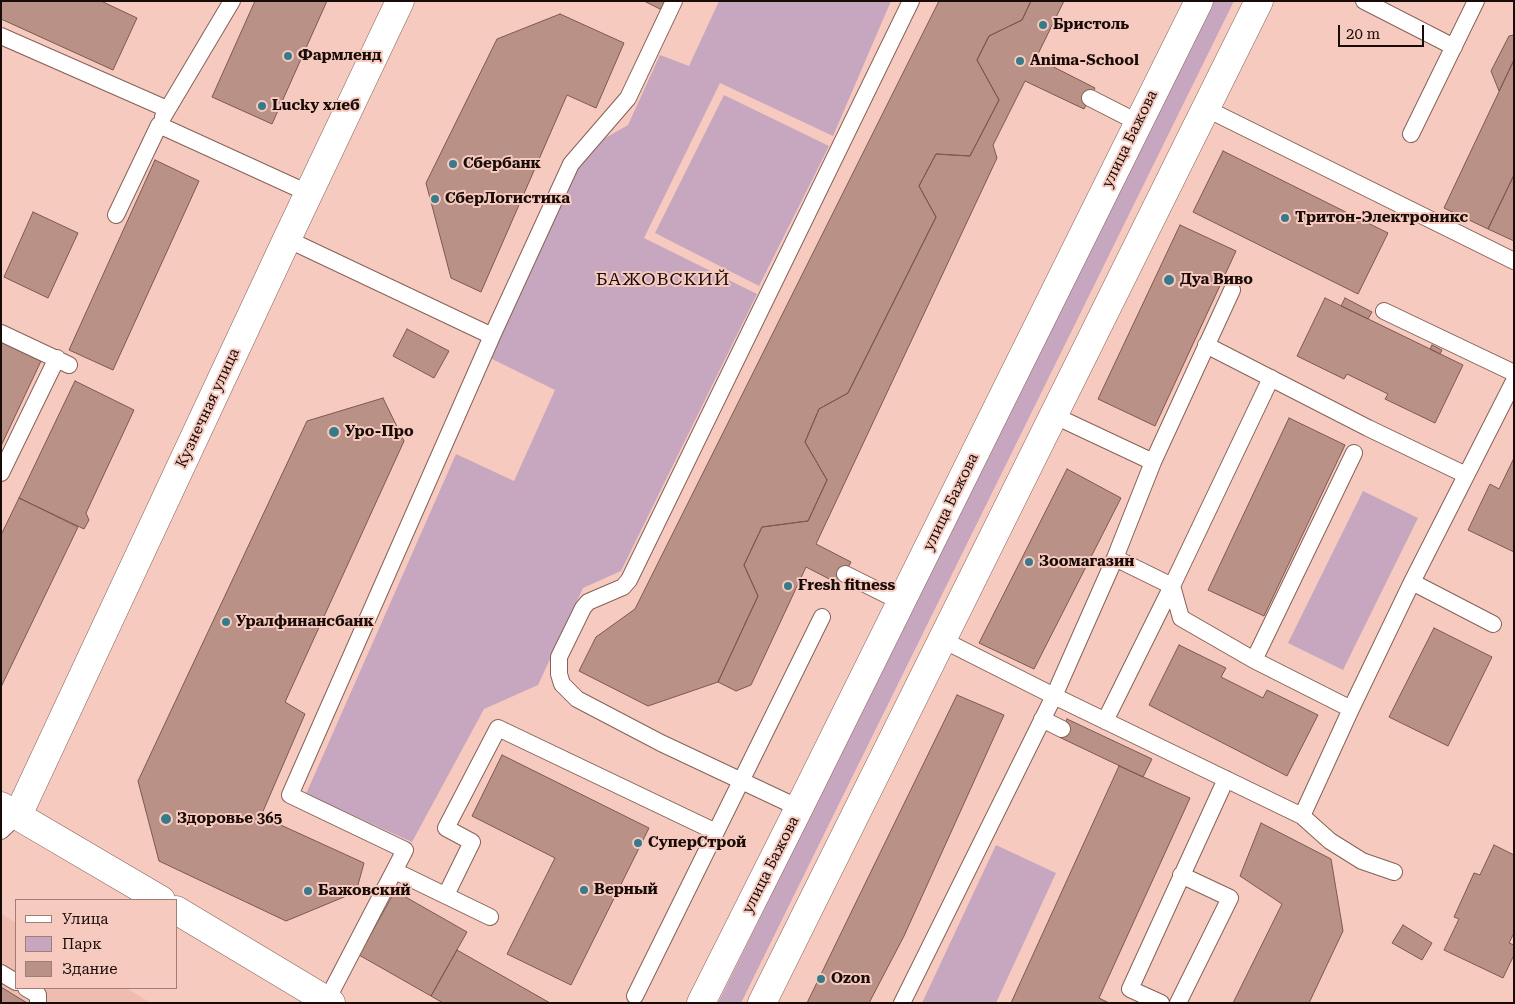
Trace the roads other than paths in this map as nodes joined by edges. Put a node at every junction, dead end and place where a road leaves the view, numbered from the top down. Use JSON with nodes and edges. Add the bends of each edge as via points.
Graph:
{"nodes":[{"id":1,"x":232,"y":1,"type":"edge"},
{"id":2,"x":400,"y":1,"type":"edge"},
{"id":3,"x":674,"y":1,"type":"edge"},
{"id":4,"x":911,"y":1,"type":"edge"},
{"id":5,"x":1199,"y":1,"type":"edge"},
{"id":6,"x":1259,"y":1,"type":"edge"},
{"id":7,"x":1364,"y":1,"type":"edge"},
{"id":8,"x":1476,"y":1,"type":"edge"},
{"id":9,"x":1,"y":36,"type":"edge"},
{"id":10,"x":1454,"y":47,"type":"junction"},
{"id":11,"x":1090,"y":98,"type":"dead end"},
{"id":12,"x":1205,"y":108,"type":"junction"},
{"id":13,"x":167,"y":109,"type":"junction"},
{"id":14,"x":1139,"y":123,"type":"junction"},
{"id":15,"x":159,"y":125,"type":"junction"},
{"id":16,"x":1411,"y":134,"type":"dead end"},
{"id":17,"x":308,"y":193,"type":"junction"},
{"id":18,"x":116,"y":215,"type":"dead end"},
{"id":19,"x":287,"y":239,"type":"junction"},
{"id":20,"x":1514,"y":261,"type":"edge"},
{"id":21,"x":1232,"y":290,"type":"dead end"},
{"id":22,"x":1384,"y":311,"type":"dead end"},
{"id":23,"x":1,"y":333,"type":"edge"},
{"id":24,"x":492,"y":336,"type":"junction"},
{"id":25,"x":1206,"y":345,"type":"junction"},
{"id":26,"x":1514,"y":373,"type":"edge"},
{"id":27,"x":1271,"y":378,"type":"junction"},
{"id":28,"x":1514,"y":381,"type":"edge"},
{"id":29,"x":1053,"y":415,"type":"junction"},
{"id":30,"x":1354,"y":453,"type":"dead end"},
{"id":31,"x":1153,"y":462,"type":"junction"},
{"id":32,"x":1,"y":473,"type":"edge"},
{"id":33,"x":1466,"y":475,"type":"junction"},
{"id":34,"x":1115,"y":558,"type":"junction"},
{"id":35,"x":845,"y":574,"type":"dead end"},
{"id":36,"x":1412,"y":582,"type":"junction"},
{"id":37,"x":1172,"y":586,"type":"junction"},
{"id":38,"x":901,"y":602,"type":"junction"},
{"id":39,"x":822,"y":617,"type":"dead end"},
{"id":40,"x":1493,"y":624,"type":"dead end"},
{"id":41,"x":943,"y":640,"type":"junction"},
{"id":42,"x":1254,"y":660,"type":"junction"},
{"id":43,"x":1054,"y":696,"type":"junction"},
{"id":44,"x":1351,"y":709,"type":"junction"},
{"id":45,"x":1042,"y":719,"type":"junction"},
{"id":46,"x":1105,"y":721,"type":"junction"},
{"id":47,"x":1062,"y":729,"type":"dead end"},
{"id":48,"x":1226,"y":779,"type":"junction"},
{"id":49,"x":741,"y":782,"type":"junction"},
{"id":50,"x":799,"y":808,"type":"junction"},
{"id":51,"x":1302,"y":816,"type":"junction"},
{"id":52,"x":7,"y":817,"type":"edge"},
{"id":53,"x":716,"y":832,"type":"junction"},
{"id":54,"x":398,"y":863,"type":"junction"},
{"id":55,"x":1394,"y":872,"type":"dead end"},
{"id":56,"x":1181,"y":875,"type":"junction"},
{"id":57,"x":446,"y":895,"type":"junction"},
{"id":58,"x":158,"y":899,"type":"edge"},
{"id":59,"x":178,"y":911,"type":"edge"},
{"id":60,"x":490,"y":917,"type":"dead end"},
{"id":61,"x":1,"y":973,"type":"edge"},
{"id":62,"x":15,"y":981,"type":"edge"},
{"id":63,"x":28,"y":989,"type":"edge"},
{"id":64,"x":635,"y":996,"type":"dead end"},
{"id":65,"x":329,"y":1001,"type":"edge"},
{"id":66,"x":38,"y":1003,"type":"edge"},
{"id":67,"x":701,"y":1003,"type":"edge"},
{"id":68,"x":762,"y":1003,"type":"edge"},
{"id":69,"x":902,"y":1003,"type":"edge"},
{"id":70,"x":1161,"y":1003,"type":"edge"},
{"id":71,"x":1178,"y":1003,"type":"edge"}],
"edges":[{"from":1,"to":13,"type":"lane"},
{"from":2,"to":17,"type":"street","name":"Кузнечная улица"},
{"from":3,"to":24,"type":"lane","via":[[628,98],[571,164]]},
{"from":4,"to":49,"type":"lane","via":[[629,580],[623,587],[588,602],[559,657],[562,684],[577,699]]},
{"from":5,"to":14,"type":"street","name":"улица Бажова"},
{"from":6,"to":12,"type":"street"},
{"from":7,"to":10,"type":"lane"},
{"from":8,"to":10,"type":"lane"},
{"from":9,"to":13,"type":"lane"},
{"from":10,"to":16,"type":"lane"},
{"from":11,"to":14,"type":"lane"},
{"from":12,"to":20,"type":"lane"},
{"from":12,"to":29,"type":"street"},
{"from":13,"to":15,"type":"lane"},
{"from":14,"to":38,"type":"street","name":"улица Бажова"},
{"from":15,"to":17,"type":"lane"},
{"from":15,"to":18,"type":"lane"},
{"from":17,"to":19,"type":"street","name":"Кузнечная улица"},
{"from":19,"to":24,"type":"lane"},
{"from":19,"to":52,"type":"street","name":"Кузнечная улица"},
{"from":21,"to":25,"type":"lane"},
{"from":22,"to":26,"type":"lane"},
{"from":23,"to":32,"type":"lane","via":[[63,362]]},
{"from":24,"to":54,"type":"lane","via":[[290,795],[405,850]]},
{"from":25,"to":27,"type":"lane"},
{"from":25,"to":31,"type":"lane"},
{"from":27,"to":33,"type":"lane"},
{"from":27,"to":37,"type":"lane"},
{"from":28,"to":33,"type":"lane"},
{"from":29,"to":31,"type":"lane"},
{"from":29,"to":41,"type":"street"},
{"from":30,"to":42,"type":"lane"},
{"from":31,"to":34,"type":"lane"},
{"from":33,"to":36,"type":"lane"},
{"from":34,"to":37,"type":"lane"},
{"from":34,"to":43,"type":"lane"},
{"from":35,"to":38,"type":"lane"},
{"from":36,"to":40,"type":"lane"},
{"from":36,"to":44,"type":"lane"},
{"from":37,"to":42,"type":"lane","via":[[1180,618]]},
{"from":37,"to":46,"type":"lane"},
{"from":38,"to":50,"type":"street","name":"улица Бажова"},
{"from":39,"to":49,"type":"lane"},
{"from":41,"to":43,"type":"lane"},
{"from":41,"to":68,"type":"street"},
{"from":42,"to":44,"type":"lane"},
{"from":43,"to":45,"type":"lane"},
{"from":43,"to":46,"type":"lane"},
{"from":44,"to":51,"type":"lane"},
{"from":45,"to":47,"type":"lane"},
{"from":45,"to":69,"type":"lane"},
{"from":46,"to":48,"type":"lane"},
{"from":48,"to":51,"type":"lane"},
{"from":48,"to":56,"type":"lane"},
{"from":49,"to":50,"type":"lane"},
{"from":49,"to":53,"type":"lane"},
{"from":50,"to":67,"type":"street","name":"улица Бажова"},
{"from":51,"to":55,"type":"lane","via":[[1330,842],[1362,861]]},
{"from":52,"to":58,"type":"street"},
{"from":53,"to":57,"type":"lane","via":[[498,728],[446,828],[472,842]]},
{"from":53,"to":64,"type":"lane"},
{"from":54,"to":57,"type":"lane"},
{"from":54,"to":65,"type":"lane"},
{"from":56,"to":70,"type":"lane","via":[[1130,989]]},
{"from":56,"to":71,"type":"lane","via":[[1230,898]]},
{"from":57,"to":60,"type":"lane"},
{"from":59,"to":65,"type":"street"},
{"from":61,"to":62,"type":"lane"},
{"from":63,"to":66,"type":"lane","via":[[38,995]]}]}
